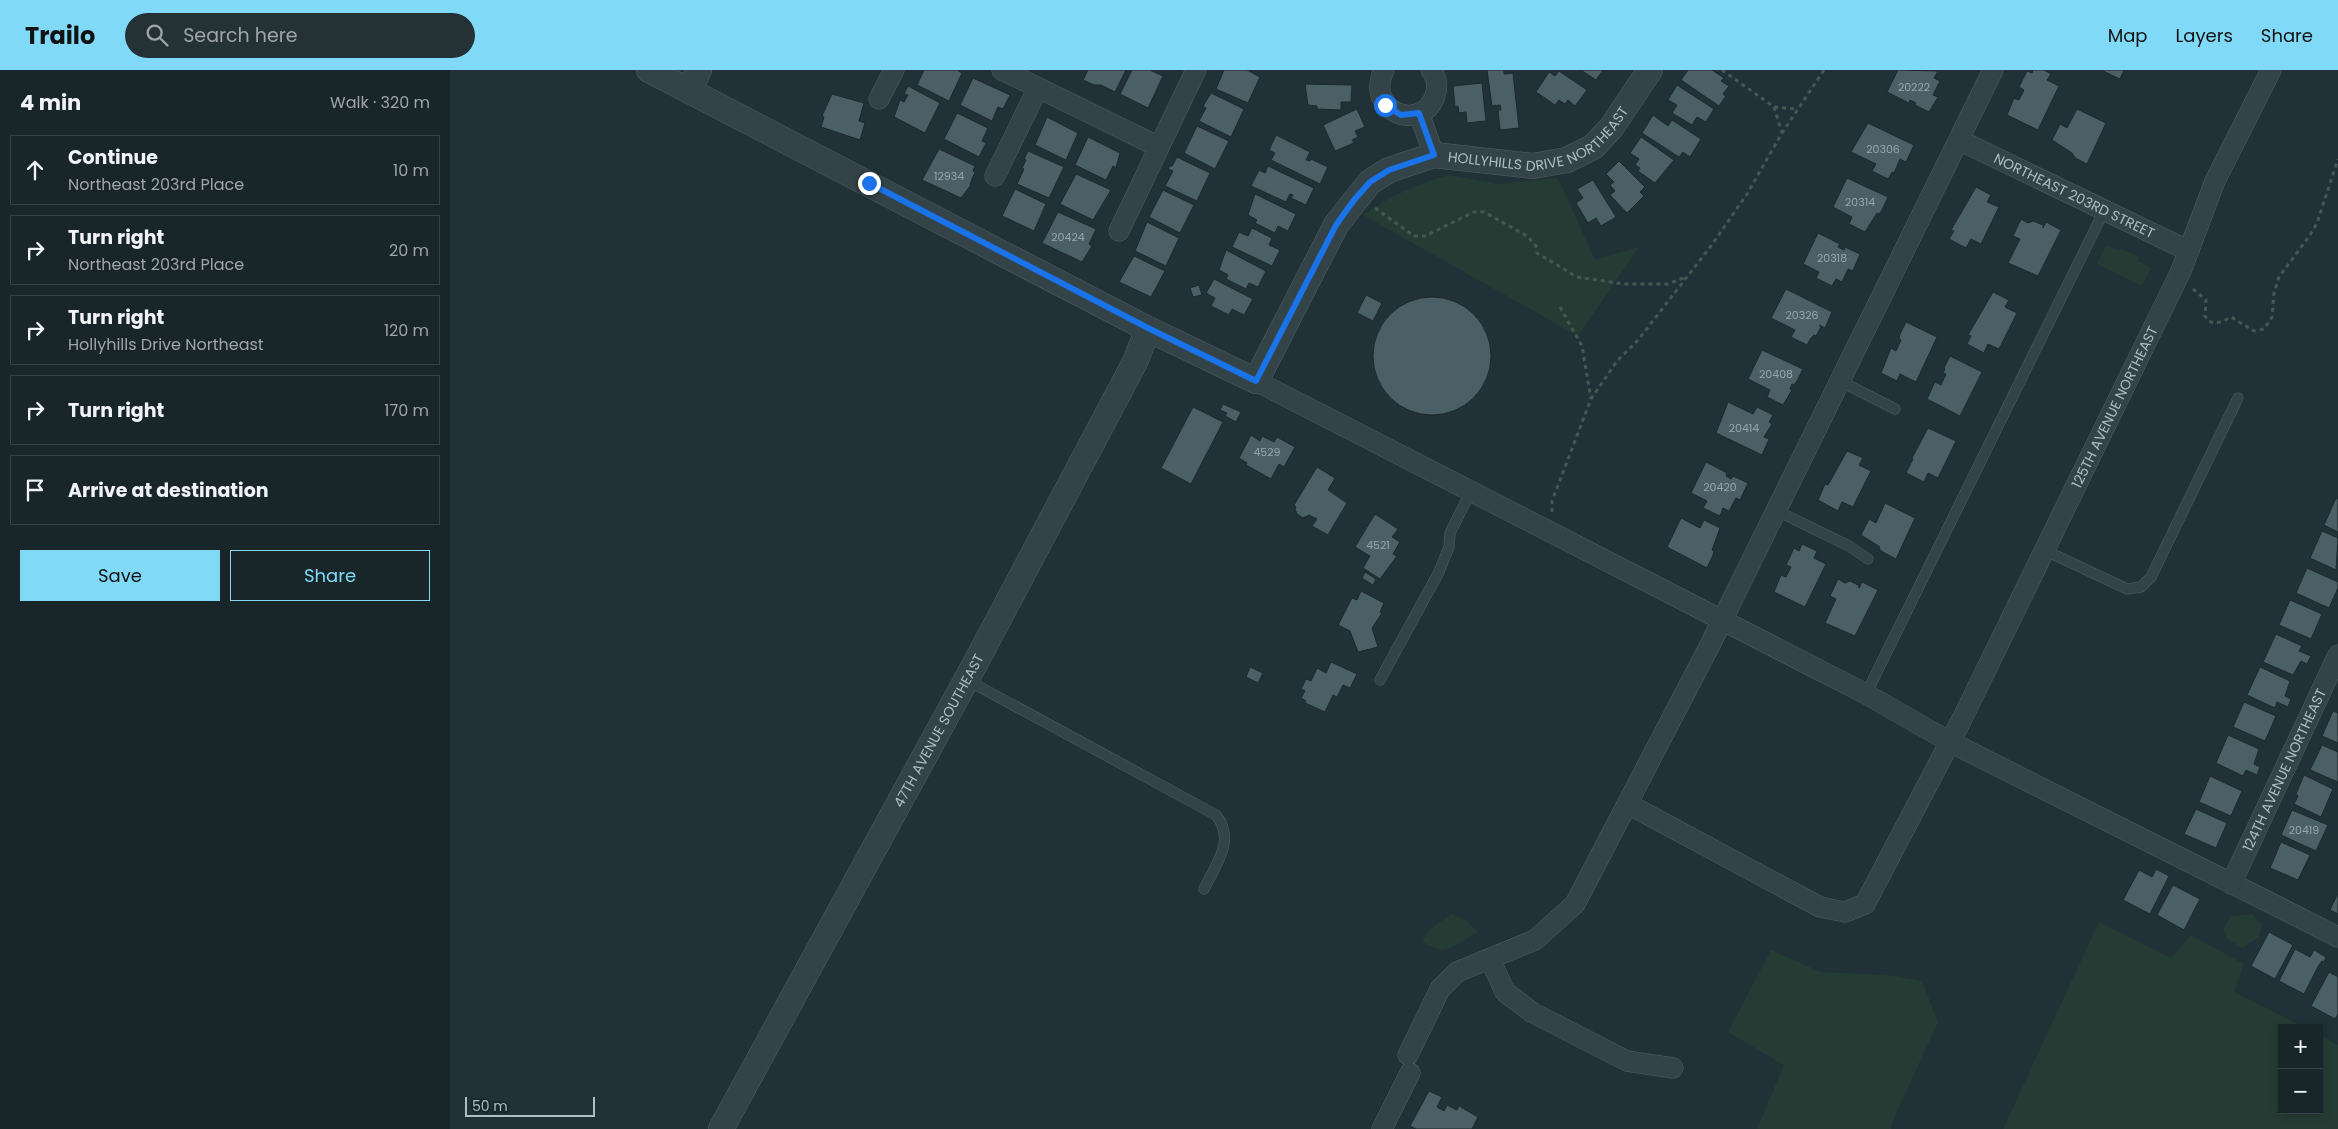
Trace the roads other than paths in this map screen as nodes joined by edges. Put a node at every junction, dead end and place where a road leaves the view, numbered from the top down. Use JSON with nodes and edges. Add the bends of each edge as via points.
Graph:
{"nodes":[{"id":1,"x":649,"y":70,"type":"edge"},
{"id":2,"x":894,"y":70,"type":"edge"},
{"id":3,"x":1002,"y":70,"type":"edge"},
{"id":4,"x":1196,"y":70,"type":"edge"},
{"id":5,"x":1384,"y":70,"type":"edge"},
{"id":6,"x":1431,"y":70,"type":"edge"},
{"id":7,"x":1650,"y":70,"type":"edge"},
{"id":8,"x":1993,"y":70,"type":"edge"},
{"id":9,"x":2271,"y":70,"type":"edge"},
{"id":10,"x":694,"y":80,"type":"edge"},
{"id":11,"x":1038,"y":88,"type":"junction"},
{"id":12,"x":880,"y":99,"type":"dead end"},
{"id":13,"x":1419,"y":113,"type":"junction"},
{"id":14,"x":1959,"y":140,"type":"junction"},
{"id":15,"x":1159,"y":147,"type":"junction"},
{"id":16,"x":1434,"y":155,"type":"junction"},
{"id":17,"x":995,"y":176,"type":"dead end"},
{"id":18,"x":2104,"y":211,"type":"junction"},
{"id":19,"x":1119,"y":231,"type":"dead end"},
{"id":20,"x":2189,"y":251,"type":"junction"},
{"id":21,"x":1148,"y":328,"type":"junction"},
{"id":22,"x":1840,"y":380,"type":"junction"},
{"id":23,"x":1256,"y":381,"type":"junction"},
{"id":24,"x":2238,"y":398,"type":"dead end"},
{"id":25,"x":1895,"y":408,"type":"dead end"},
{"id":26,"x":1471,"y":491,"type":"junction"},
{"id":27,"x":1775,"y":510,"type":"junction"},
{"id":28,"x":2044,"y":550,"type":"junction"},
{"id":29,"x":1868,"y":559,"type":"dead end"},
{"id":30,"x":1722,"y":620,"type":"junction"},
{"id":31,"x":2338,"y":655,"type":"edge"},
{"id":32,"x":966,"y":680,"type":"junction"},
{"id":33,"x":1380,"y":680,"type":"dead end"},
{"id":34,"x":1866,"y":694,"type":"junction"},
{"id":35,"x":1950,"y":742,"type":"junction"},
{"id":36,"x":1628,"y":804,"type":"junction"},
{"id":37,"x":2231,"y":884,"type":"junction"},
{"id":38,"x":1204,"y":889,"type":"dead end"},
{"id":39,"x":2338,"y":937,"type":"edge"},
{"id":40,"x":1490,"y":959,"type":"junction"},
{"id":41,"x":1674,"y":1068,"type":"dead end"},
{"id":42,"x":721,"y":1129,"type":"edge"},
{"id":43,"x":1382,"y":1129,"type":"edge"}],
"edges":[{"from":1,"to":10,"type":"street"},
{"from":2,"to":12,"type":"street"},
{"from":3,"to":11,"type":"street"},
{"from":4,"to":15,"type":"street"},
{"from":5,"to":13,"type":"street","via":[[1379,87],[1385,105],[1401,115]]},
{"from":6,"to":13,"type":"street","via":[[1436,92],[1427,108]]},
{"from":7,"to":16,"type":"street","name":"HOLLYHILLS DRIVE NORTHEAST","via":[[1611,128],[1593,147],[1567,160],[1533,166]]},
{"from":8,"to":14,"type":"street"},
{"from":9,"to":20,"type":"street","name":"125TH AVENUE NORTHEAST","via":[[2215,181]]},
{"from":10,"to":21,"type":"street"},
{"from":11,"to":15,"type":"street"},
{"from":11,"to":17,"type":"street"},
{"from":13,"to":16,"type":"street"},
{"from":14,"to":18,"type":"street","name":"NORTHEAST 203RD STREET"},
{"from":14,"to":22,"type":"street"},
{"from":15,"to":19,"type":"street"},
{"from":16,"to":23,"type":"street","name":"HOLLYHILLS DRIVE NORTHEAST","via":[[1389,170],[1370,182],[1359,195],[1336,225]]},
{"from":18,"to":20,"type":"street","name":"NORTHEAST 203RD STREET"},
{"from":18,"to":34,"type":"lane"},
{"from":20,"to":28,"type":"street","name":"125TH AVENUE NORTHEAST"},
{"from":21,"to":23,"type":"street"},
{"from":21,"to":32,"type":"street","name":"47TH AVENUE SOUTHEAST","via":[[1135,362]]},
{"from":22,"to":25,"type":"lane"},
{"from":22,"to":27,"type":"street"},
{"from":23,"to":26,"type":"street"},
{"from":24,"to":28,"type":"lane","via":[[2151,578],[2141,587],[2128,589]]},
{"from":26,"to":30,"type":"street"},
{"from":26,"to":33,"type":"lane","via":[[1450,533],[1449,547],[1439,572]]},
{"from":27,"to":29,"type":"lane","via":[[1849,546]]},
{"from":27,"to":30,"type":"street"},
{"from":28,"to":35,"type":"street","name":"125TH AVENUE NORTHEAST"},
{"from":30,"to":34,"type":"street"},
{"from":30,"to":36,"type":"street"},
{"from":31,"to":37,"type":"street","name":"124TH AVENUE NORTHEAST"},
{"from":32,"to":38,"type":"lane","via":[[1216,815],[1224,825],[1224,847]]},
{"from":32,"to":42,"type":"street","name":"47TH AVENUE SOUTHEAST"},
{"from":34,"to":35,"type":"street"},
{"from":35,"to":36,"type":"street","name":"125TH AVENUE NORTHEAST","via":[[1865,904],[1845,912],[1820,907]]},
{"from":35,"to":37,"type":"street","via":[[2140,835]]},
{"from":36,"to":40,"type":"street","via":[[1575,904],[1535,940]]},
{"from":37,"to":39,"type":"street"},
{"from":40,"to":41,"type":"street","via":[[1505,992],[1533,1013],[1627,1061]]},
{"from":40,"to":43,"type":"street","via":[[1457,972],[1440,989]]}]}
